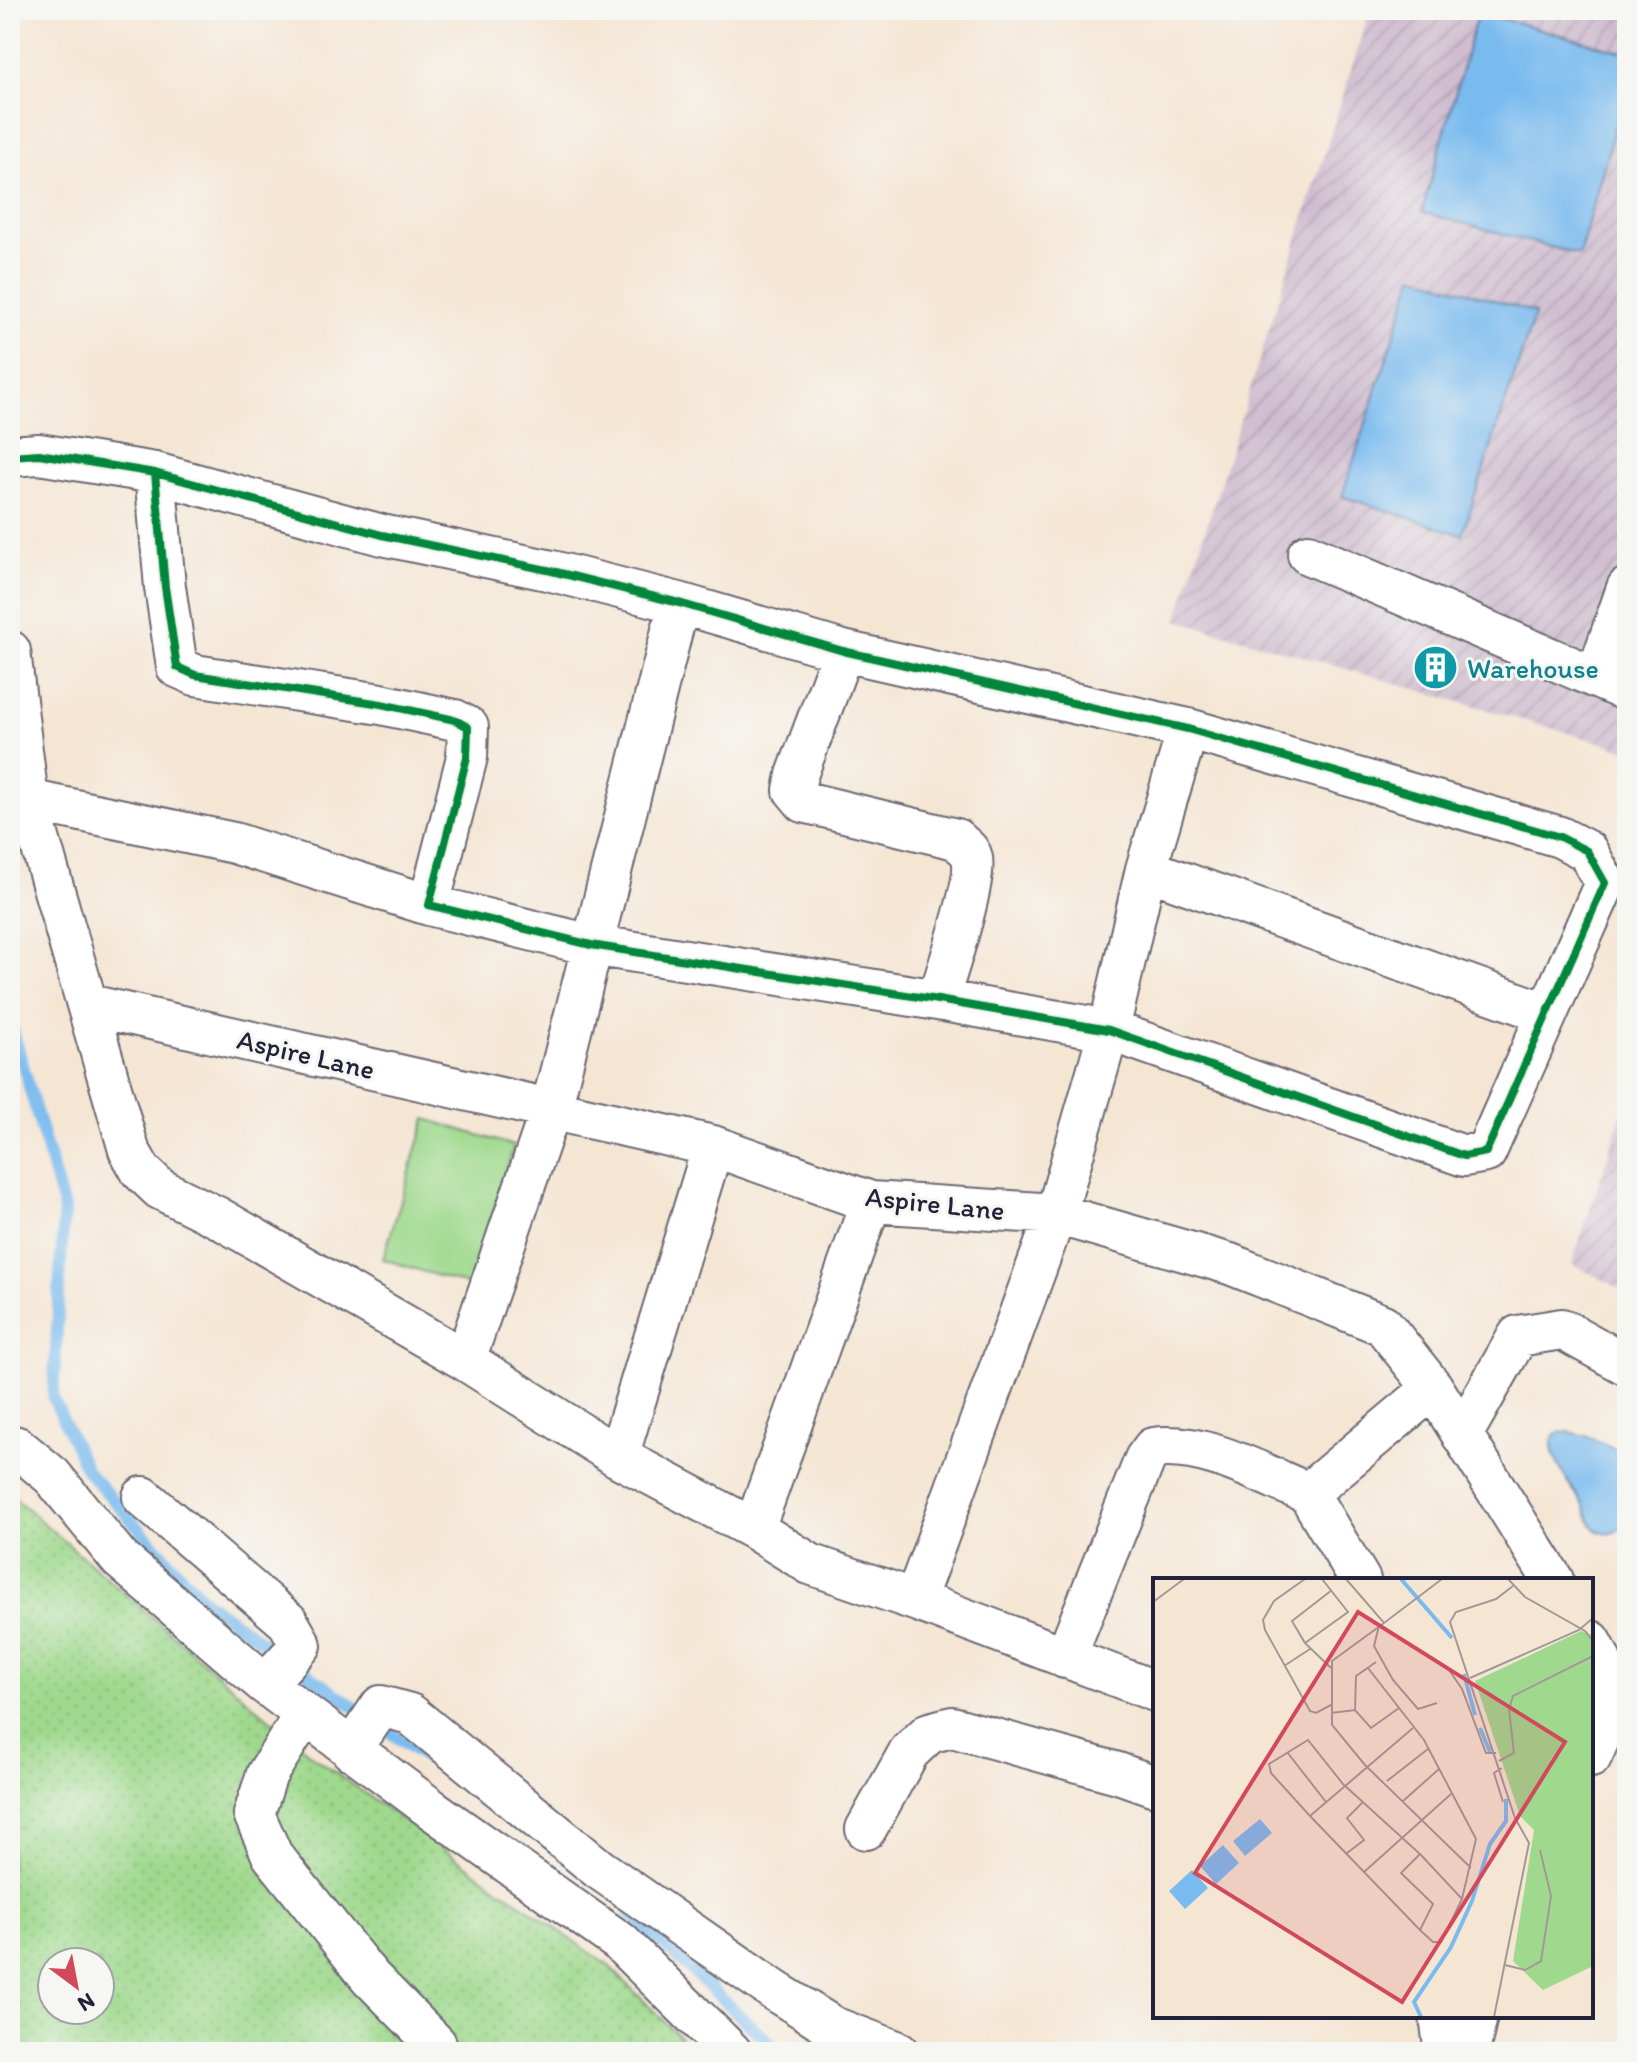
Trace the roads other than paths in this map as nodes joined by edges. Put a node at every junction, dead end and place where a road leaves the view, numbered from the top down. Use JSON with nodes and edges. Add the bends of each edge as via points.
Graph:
{"nodes":[{"id":1,"x":10,"y":456,"type":"edge"},
{"id":2,"x":155,"y":473,"type":"junction"},
{"id":3,"x":1308,"y":554,"type":"dead end"},
{"id":4,"x":1627,"y":588,"type":"edge"},
{"id":5,"x":679,"y":603,"type":"junction"},
{"id":6,"x":10,"y":651,"type":"edge"},
{"id":7,"x":843,"y":651,"type":"junction"},
{"id":8,"x":1612,"y":685,"type":"edge"},
{"id":9,"x":1188,"y":729,"type":"junction"},
{"id":10,"x":28,"y":800,"type":"junction"},
{"id":11,"x":1146,"y":869,"type":"junction"},
{"id":12,"x":429,"y":905,"type":"junction"},
{"id":13,"x":591,"y":945,"type":"junction"},
{"id":14,"x":938,"y":1000,"type":"junction"},
{"id":15,"x":89,"y":1005,"type":"junction"},
{"id":16,"x":1546,"y":1013,"type":"junction"},
{"id":17,"x":1109,"y":1030,"type":"junction"},
{"id":18,"x":551,"y":1109,"type":"junction"},
{"id":19,"x":713,"y":1146,"type":"junction"},
{"id":20,"x":871,"y":1202,"type":"junction"},
{"id":21,"x":1056,"y":1214,"type":"junction"},
{"id":22,"x":465,"y":1360,"type":"junction"},
{"id":23,"x":1627,"y":1365,"type":"edge"},
{"id":24,"x":1433,"y":1388,"type":"junction"},
{"id":25,"x":1462,"y":1435,"type":"junction"},
{"id":26,"x":10,"y":1445,"type":"edge"},
{"id":27,"x":618,"y":1457,"type":"junction"},
{"id":28,"x":1308,"y":1493,"type":"junction"},
{"id":29,"x":143,"y":1497,"type":"dead end"},
{"id":30,"x":754,"y":1529,"type":"junction"},
{"id":31,"x":180,"y":1570,"type":"junction"},
{"id":32,"x":1359,"y":1578,"type":"edge"},
{"id":33,"x":1552,"y":1578,"type":"edge"},
{"id":34,"x":915,"y":1600,"type":"junction"},
{"id":35,"x":1604,"y":1646,"type":"edge"},
{"id":36,"x":1065,"y":1658,"type":"junction"},
{"id":37,"x":278,"y":1671,"type":"junction"},
{"id":38,"x":1153,"y":1690,"type":"edge"},
{"id":39,"x":305,"y":1714,"type":"junction"},
{"id":40,"x":364,"y":1730,"type":"junction"},
{"id":41,"x":1593,"y":1753,"type":"edge"},
{"id":42,"x":1153,"y":1785,"type":"edge"},
{"id":43,"x":866,"y":1829,"type":"dead end"},
{"id":44,"x":1440,"y":2018,"type":"edge"},
{"id":45,"x":1477,"y":2018,"type":"edge"},
{"id":46,"x":439,"y":2052,"type":"edge"},
{"id":47,"x":731,"y":2052,"type":"edge"},
{"id":48,"x":899,"y":2052,"type":"edge"},
{"id":49,"x":1455,"y":2052,"type":"edge"},
{"id":50,"x":1469,"y":2052,"type":"edge"}],
"edges":[{"from":1,"to":2,"type":"street","via":[[39,454]]},
{"from":2,"to":5,"type":"street","via":[[382,535]]},
{"from":2,"to":12,"type":"street","via":[[177,667],[195,675],[381,704],[468,727],[467,757]]},
{"from":3,"to":8,"type":"street"},
{"from":4,"to":8,"type":"street"},
{"from":5,"to":7,"type":"street"},
{"from":5,"to":13,"type":"street"},
{"from":6,"to":10,"type":"street"},
{"from":7,"to":9,"type":"street"},
{"from":7,"to":14,"type":"street","via":[[794,790],[804,802],[956,839],[968,849],[973,860],[968,894]]},
{"from":9,"to":11,"type":"street"},
{"from":9,"to":16,"type":"street","via":[[1560,837],[1587,851],[1605,883]]},
{"from":10,"to":12,"type":"street","via":[[234,843]]},
{"from":10,"to":15,"type":"street"},
{"from":11,"to":16,"type":"street"},
{"from":11,"to":17,"type":"street"},
{"from":12,"to":13,"type":"street"},
{"from":13,"to":14,"type":"street"},
{"from":13,"to":18,"type":"street"},
{"from":14,"to":17,"type":"street"},
{"from":15,"to":18,"type":"street","name":"Aspire Lane"},
{"from":15,"to":22,"type":"street","via":[[129,1150],[160,1189]]},
{"from":16,"to":17,"type":"street","via":[[1486,1152],[1464,1156]]},
{"from":17,"to":21,"type":"street"},
{"from":18,"to":19,"type":"street","name":"Aspire Lane"},
{"from":18,"to":22,"type":"street"},
{"from":19,"to":20,"type":"street","name":"Aspire Lane"},
{"from":19,"to":27,"type":"street"},
{"from":20,"to":21,"type":"street","name":"Aspire Lane"},
{"from":20,"to":30,"type":"street"},
{"from":21,"to":24,"type":"street","name":"Aspire Lane","via":[[1230,1264],[1383,1325]]},
{"from":21,"to":34,"type":"street"},
{"from":22,"to":27,"type":"street"},
{"from":23,"to":25,"type":"street","via":[[1562,1329],[1518,1336]]},
{"from":24,"to":25,"type":"street","name":"Aspire Lane"},
{"from":24,"to":28,"type":"street"},
{"from":25,"to":33,"type":"street","name":"Aspire Lane"},
{"from":26,"to":31,"type":"street","via":[[52,1476],[120,1559]]},
{"from":27,"to":30,"type":"street"},
{"from":28,"to":32,"type":"street"},
{"from":28,"to":36,"type":"street","via":[[1213,1454],[1174,1445],[1153,1448]]},
{"from":29,"to":31,"type":"street"},
{"from":30,"to":34,"type":"street","via":[[810,1564]]},
{"from":31,"to":37,"type":"street"},
{"from":31,"to":37,"type":"street","via":[[288,1622],[301,1645]]},
{"from":34,"to":36,"type":"street"},
{"from":35,"to":41,"type":"street","via":[[1611,1693],[1607,1723]]},
{"from":36,"to":38,"type":"street"},
{"from":37,"to":39,"type":"street"},
{"from":39,"to":40,"type":"street"},
{"from":39,"to":46,"type":"street","via":[[267,1774],[254,1814],[272,1855],[370,1977]]},
{"from":40,"to":47,"type":"street","via":[[620,1942]]},
{"from":40,"to":48,"type":"street","via":[[410,1714],[599,1869],[775,1991],[833,2027]]},
{"from":42,"to":43,"type":"street","via":[[952,1727],[929,1733],[909,1752]]},
{"from":44,"to":49,"type":"street","via":[[1444,2046]]},
{"from":45,"to":50,"type":"street"}]}
